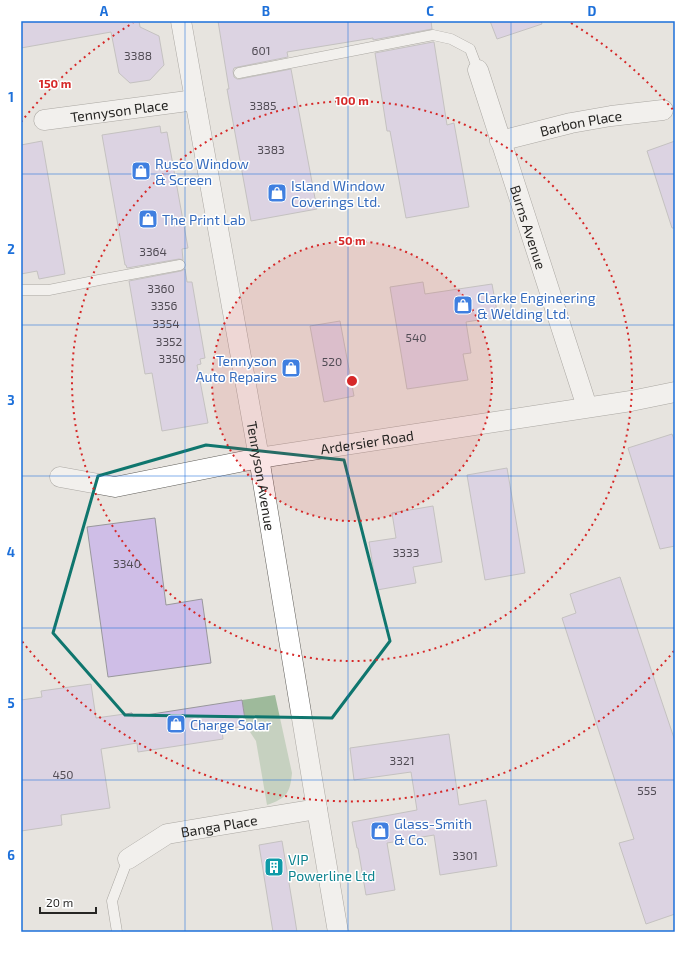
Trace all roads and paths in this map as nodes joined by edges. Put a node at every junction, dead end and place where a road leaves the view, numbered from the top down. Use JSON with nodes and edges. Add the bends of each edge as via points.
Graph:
{"nodes":[{"id":1,"x":181,"y":21,"type":"edge"},
{"id":2,"x":478,"y":70,"type":"joint"},
{"id":3,"x":239,"y":72,"type":"dead end"},
{"id":4,"x":195,"y":100,"type":"junction"},
{"id":5,"x":663,"y":110,"type":"dead end"},
{"id":6,"x":44,"y":120,"type":"dead end"},
{"id":7,"x":500,"y":141,"type":"junction"},
{"id":8,"x":180,"y":265,"type":"dead end"},
{"id":9,"x":21,"y":290,"type":"edge"},
{"id":10,"x":675,"y":392,"type":"edge"},
{"id":11,"x":587,"y":407,"type":"junction"},
{"id":12,"x":259,"y":458,"type":"junction"},
{"id":13,"x":60,"y":477,"type":"dead end"},
{"id":14,"x":317,"y":809,"type":"junction"},
{"id":15,"x":128,"y":859,"type":"joint"},
{"id":16,"x":117,"y":932,"type":"edge"},
{"id":17,"x":338,"y":932,"type":"edge"}],
"edges":[{"from":1,"to":4,"type":"street","name":"Tennyson Avenue"},
{"from":2,"to":3,"type":"lane","via":[[470,48],[451,39],[433,35]]},
{"from":2,"to":7,"type":"street","name":"Burns Avenue"},
{"from":4,"to":6,"type":"street","name":"Tennyson Place"},
{"from":4,"to":12,"type":"street","name":"Tennyson Avenue"},
{"from":5,"to":7,"type":"street","name":"Barbon Place","via":[[571,123]]},
{"from":7,"to":11,"type":"street","name":"Burns Avenue"},
{"from":8,"to":9,"type":"lane","via":[[49,290]]},
{"from":10,"to":11,"type":"street","name":"Ardersier Road"},
{"from":11,"to":12,"type":"street","name":"Ardersier Road"},
{"from":12,"to":13,"type":"street","name":"Ardersier Road","via":[[115,487]]},
{"from":12,"to":14,"type":"street","name":"Tennyson Avenue"},
{"from":14,"to":15,"type":"street","name":"Banga Place","via":[[167,834]]},
{"from":14,"to":17,"type":"street","name":"Tennyson Avenue"},
{"from":15,"to":16,"type":"lane","via":[[112,902]]}]}
